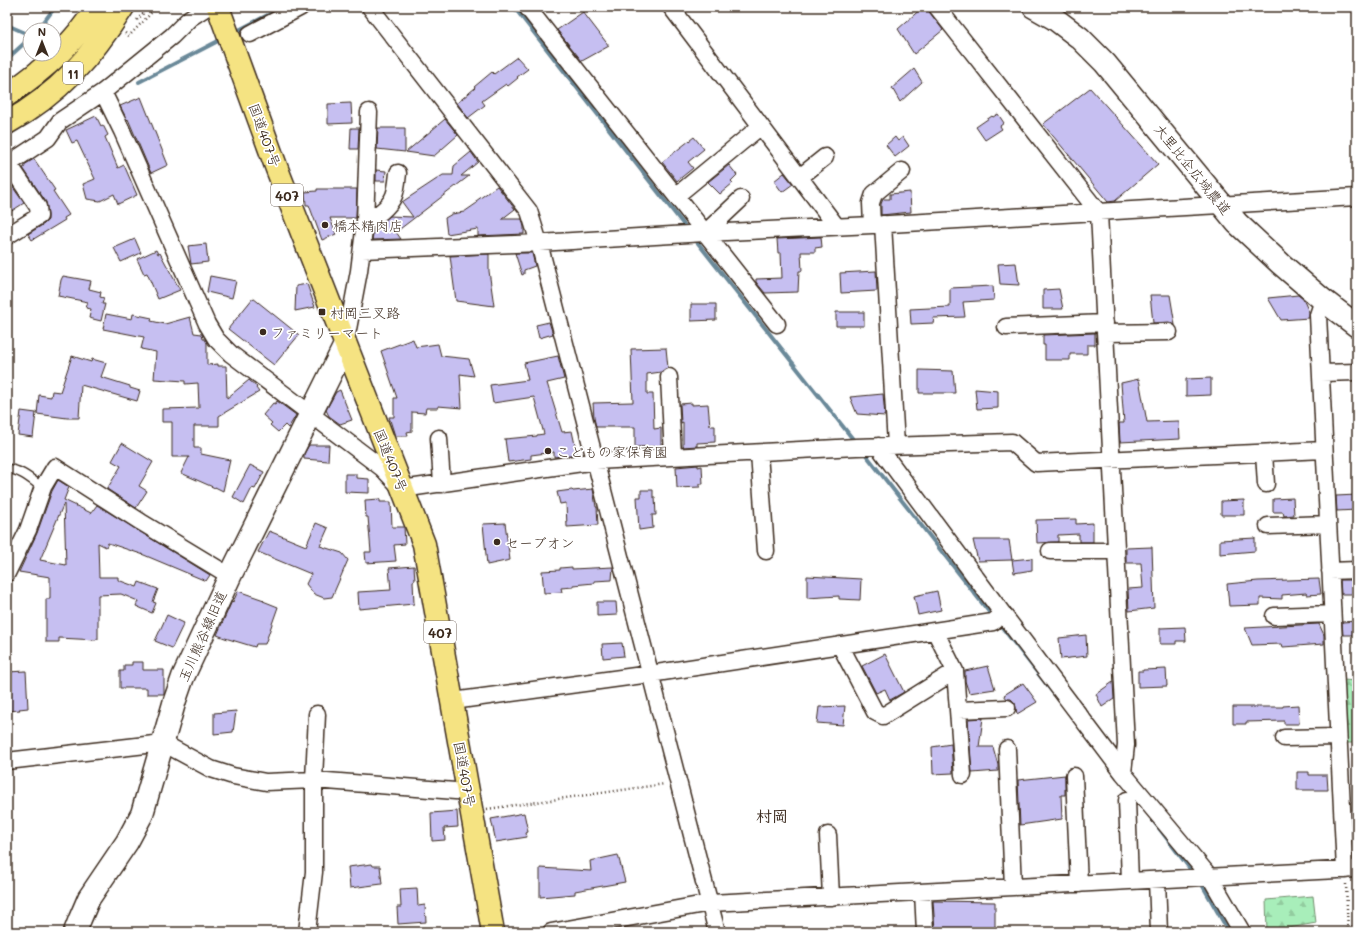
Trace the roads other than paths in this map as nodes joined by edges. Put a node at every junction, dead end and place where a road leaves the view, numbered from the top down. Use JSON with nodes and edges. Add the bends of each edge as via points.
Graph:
{"nodes":[{"id":1,"x":97,"y":7,"type":"edge"},
{"id":2,"x":207,"y":7,"type":"edge"},
{"id":3,"x":302,"y":7,"type":"edge"},
{"id":4,"x":370,"y":7,"type":"edge"},
{"id":5,"x":526,"y":7,"type":"edge"},
{"id":6,"x":670,"y":7,"type":"edge"},
{"id":7,"x":937,"y":7,"type":"edge"},
{"id":8,"x":1034,"y":7,"type":"edge"},
{"id":9,"x":129,"y":15,"type":"edge"},
{"id":10,"x":232,"y":28,"type":"edge"},
{"id":11,"x":103,"y":92,"type":"junction"},
{"id":12,"x":7,"y":95,"type":"edge"},
{"id":13,"x":369,"y":112,"type":"dead end"},
{"id":14,"x":7,"y":123,"type":"edge"},
{"id":15,"x":761,"y":126,"type":"junction"},
{"id":16,"x":825,"y":157,"type":"dead end"},
{"id":17,"x":8,"y":164,"type":"edge"},
{"id":18,"x":902,"y":171,"type":"dead end"},
{"id":19,"x":398,"y":173,"type":"dead end"},
{"id":20,"x":800,"y":177,"type":"junction"},
{"id":21,"x":676,"y":196,"type":"junction"},
{"id":22,"x":1357,"y":198,"type":"edge"},
{"id":23,"x":741,"y":199,"type":"dead end"},
{"id":24,"x":1221,"y":205,"type":"junction"},
{"id":25,"x":1099,"y":213,"type":"junction"},
{"id":26,"x":365,"y":222,"type":"junction"},
{"id":27,"x":878,"y":225,"type":"junction"},
{"id":28,"x":837,"y":227,"type":"junction"},
{"id":29,"x":698,"y":234,"type":"junction"},
{"id":30,"x":7,"y":236,"type":"edge"},
{"id":31,"x":539,"y":243,"type":"junction"},
{"id":32,"x":362,"y":250,"type":"junction"},
{"id":33,"x":1323,"y":300,"type":"junction"},
{"id":34,"x":777,"y":324,"type":"dead end"},
{"id":35,"x":1357,"y":326,"type":"edge"},
{"id":36,"x":1006,"y":327,"type":"dead end"},
{"id":37,"x":1105,"y":328,"type":"junction"},
{"id":38,"x":1169,"y":332,"type":"dead end"},
{"id":39,"x":345,"y":345,"type":"junction"},
{"id":40,"x":1357,"y":372,"type":"edge"},
{"id":41,"x":1321,"y":373,"type":"junction"},
{"id":42,"x":669,"y":377,"type":"dead end"},
{"id":43,"x":311,"y":414,"type":"junction"},
{"id":44,"x":439,"y":438,"type":"dead end"},
{"id":45,"x":896,"y":445,"type":"junction"},
{"id":46,"x":878,"y":446,"type":"junction"},
{"id":47,"x":1324,"y":450,"type":"junction"},
{"id":48,"x":759,"y":453,"type":"junction"},
{"id":49,"x":1264,"y":453,"type":"junction"},
{"id":50,"x":673,"y":456,"type":"junction"},
{"id":51,"x":1111,"y":460,"type":"junction"},
{"id":52,"x":596,"y":461,"type":"junction"},
{"id":53,"x":7,"y":469,"type":"edge"},
{"id":54,"x":442,"y":484,"type":"junction"},
{"id":55,"x":1266,"y":484,"type":"dead end"},
{"id":56,"x":43,"y":488,"type":"junction"},
{"id":57,"x":402,"y":489,"type":"junction"},
{"id":58,"x":1328,"y":524,"type":"junction"},
{"id":59,"x":1268,"y":526,"type":"dead end"},
{"id":60,"x":766,"y":551,"type":"dead end"},
{"id":61,"x":1050,"y":551,"type":"dead end"},
{"id":62,"x":1116,"y":551,"type":"junction"},
{"id":63,"x":1357,"y":570,"type":"edge"},
{"id":64,"x":1330,"y":571,"type":"junction"},
{"id":65,"x":7,"y":573,"type":"edge"},
{"id":66,"x":230,"y":576,"type":"junction"},
{"id":67,"x":1332,"y":614,"type":"junction"},
{"id":68,"x":1274,"y":616,"type":"dead end"},
{"id":69,"x":998,"y":618,"type":"junction"},
{"id":70,"x":935,"y":631,"type":"junction"},
{"id":71,"x":840,"y":646,"type":"junction"},
{"id":72,"x":955,"y":670,"type":"junction"},
{"id":73,"x":650,"y":674,"type":"junction"},
{"id":74,"x":453,"y":701,"type":"junction"},
{"id":75,"x":1007,"y":708,"type":"dead end"},
{"id":76,"x":958,"y":710,"type":"junction"},
{"id":77,"x":317,"y":714,"type":"dead end"},
{"id":78,"x":1338,"y":737,"type":"junction"},
{"id":79,"x":1284,"y":738,"type":"dead end"},
{"id":80,"x":163,"y":743,"type":"junction"},
{"id":81,"x":1006,"y":749,"type":"dead end"},
{"id":82,"x":7,"y":761,"type":"edge"},
{"id":83,"x":1123,"y":773,"type":"junction"},
{"id":84,"x":963,"y":775,"type":"dead end"},
{"id":85,"x":1074,"y":776,"type":"dead end"},
{"id":86,"x":314,"y":780,"type":"junction"},
{"id":87,"x":1127,"y":800,"type":"dead end"},
{"id":88,"x":469,"y":802,"type":"junction"},
{"id":89,"x":828,"y":835,"type":"dead end"},
{"id":90,"x":1351,"y":870,"type":"edge"},
{"id":91,"x":1210,"y":876,"type":"junction"},
{"id":92,"x":1157,"y":880,"type":"junction"},
{"id":93,"x":1130,"y":881,"type":"junction"},
{"id":94,"x":1079,"y":884,"type":"junction"},
{"id":95,"x":1013,"y":887,"type":"junction"},
{"id":96,"x":923,"y":892,"type":"junction"},
{"id":97,"x":831,"y":897,"type":"junction"},
{"id":98,"x":710,"y":903,"type":"junction"},
{"id":99,"x":75,"y":932,"type":"edge"},
{"id":100,"x":307,"y":932,"type":"edge"},
{"id":101,"x":493,"y":932,"type":"edge"},
{"id":102,"x":551,"y":932,"type":"edge"},
{"id":103,"x":717,"y":932,"type":"edge"},
{"id":104,"x":925,"y":932,"type":"edge"},
{"id":105,"x":1159,"y":932,"type":"edge"},
{"id":106,"x":1242,"y":932,"type":"edge"}],
"edges":[{"from":1,"to":12,"type":"main road","number":"11","via":[[56,58]]},
{"from":2,"to":11,"type":"street","via":[[190,18],[172,36]]},
{"from":3,"to":10,"type":"street"},
{"from":4,"to":31,"type":"street","via":[[529,211]]},
{"from":5,"to":21,"type":"street"},
{"from":6,"to":15,"type":"street"},
{"from":7,"to":25,"type":"street"},
{"from":8,"to":24,"type":"street","name":"大里比企広域農道","via":[[1055,18],[1105,63]]},
{"from":9,"to":14,"type":"main road","number":"11","via":[[62,85]]},
{"from":10,"to":39,"type":"main road","name":"国道407号","number":"407","via":[[277,169]]},
{"from":11,"to":17,"type":"street","via":[[60,121],[48,138]]},
{"from":11,"to":43,"type":"street","via":[[216,339],[231,354]]},
{"from":13,"to":26,"type":"street"},
{"from":15,"to":20,"type":"street"},
{"from":15,"to":21,"type":"street"},
{"from":16,"to":20,"type":"street"},
{"from":17,"to":30,"type":"street","via":[[38,207],[39,216]]},
{"from":18,"to":27,"type":"street","via":[[874,194],[871,203]]},
{"from":19,"to":26,"type":"street","via":[[393,199],[372,219]]},
{"from":20,"to":28,"type":"street"},
{"from":21,"to":29,"type":"street"},
{"from":22,"to":24,"type":"street"},
{"from":23,"to":29,"type":"street"},
{"from":24,"to":25,"type":"street"},
{"from":24,"to":33,"type":"street","name":"大里比企広域農道","via":[[1281,264]]},
{"from":25,"to":27,"type":"street"},
{"from":25,"to":37,"type":"street"},
{"from":26,"to":32,"type":"street"},
{"from":27,"to":28,"type":"street"},
{"from":27,"to":45,"type":"street"},
{"from":28,"to":29,"type":"street"},
{"from":29,"to":31,"type":"street"},
{"from":29,"to":34,"type":"street"},
{"from":31,"to":32,"type":"street"},
{"from":31,"to":52,"type":"street"},
{"from":32,"to":39,"type":"street"},
{"from":33,"to":35,"type":"street","name":"大里比企広域農道"},
{"from":33,"to":41,"type":"street","via":[[1318,316]]},
{"from":36,"to":37,"type":"street"},
{"from":37,"to":38,"type":"street"},
{"from":37,"to":51,"type":"street"},
{"from":39,"to":43,"type":"street","name":"玉川熊谷線旧道"},
{"from":39,"to":57,"type":"main road","name":"国道407号","number":"407"},
{"from":40,"to":41,"type":"street"},
{"from":41,"to":47,"type":"street"},
{"from":42,"to":50,"type":"street"},
{"from":43,"to":57,"type":"street","via":[[382,468]]},
{"from":43,"to":66,"type":"street","name":"玉川熊谷線旧道"},
{"from":44,"to":54,"type":"street"},
{"from":45,"to":46,"type":"street"},
{"from":45,"to":51,"type":"street","via":[[1012,442],[1036,463]]},
{"from":46,"to":48,"type":"street"},
{"from":46,"to":69,"type":"street"},
{"from":47,"to":49,"type":"street"},
{"from":47,"to":58,"type":"street"},
{"from":48,"to":50,"type":"street"},
{"from":48,"to":60,"type":"street"},
{"from":49,"to":51,"type":"street"},
{"from":49,"to":55,"type":"street"},
{"from":50,"to":52,"type":"street"},
{"from":51,"to":62,"type":"street"},
{"from":52,"to":54,"type":"street"},
{"from":52,"to":73,"type":"street"},
{"from":53,"to":56,"type":"lane","via":[[20,473]]},
{"from":54,"to":57,"type":"street"},
{"from":56,"to":65,"type":"street","via":[[28,530]]},
{"from":56,"to":66,"type":"street","via":[[55,467]]},
{"from":57,"to":74,"type":"main road","name":"国道407号","number":"407","via":[[424,544]]},
{"from":58,"to":59,"type":"street"},
{"from":58,"to":64,"type":"street"},
{"from":61,"to":62,"type":"street"},
{"from":62,"to":83,"type":"street","via":[[1126,745]]},
{"from":63,"to":64,"type":"street"},
{"from":64,"to":67,"type":"street"},
{"from":66,"to":80,"type":"street","name":"玉川熊谷線旧道","via":[[183,677]]},
{"from":67,"to":68,"type":"street"},
{"from":67,"to":78,"type":"street"},
{"from":69,"to":70,"type":"street"},
{"from":69,"to":83,"type":"street"},
{"from":70,"to":71,"type":"street"},
{"from":70,"to":72,"type":"street"},
{"from":71,"to":72,"type":"street","via":[[875,712],[883,716]]},
{"from":71,"to":73,"type":"street"},
{"from":72,"to":76,"type":"street"},
{"from":73,"to":74,"type":"street"},
{"from":73,"to":98,"type":"street"},
{"from":74,"to":88,"type":"main road","name":"国道407号","number":"407"},
{"from":75,"to":76,"type":"street"},
{"from":76,"to":84,"type":"street"},
{"from":77,"to":86,"type":"street"},
{"from":78,"to":79,"type":"street"},
{"from":78,"to":90,"type":"street"},
{"from":80,"to":82,"type":"street"},
{"from":80,"to":86,"type":"street","via":[[211,769],[233,776],[266,782]]},
{"from":80,"to":99,"type":"street","name":"玉川熊谷線旧道","via":[[142,814],[127,842],[89,898]]},
{"from":81,"to":95,"type":"street"},
{"from":83,"to":91,"type":"street"},
{"from":85,"to":94,"type":"street"},
{"from":86,"to":88,"type":"street"},
{"from":86,"to":100,"type":"street","via":[[314,872]]},
{"from":87,"to":93,"type":"street"},
{"from":88,"to":101,"type":"main road","name":"国道407号","number":"407"},
{"from":89,"to":97,"type":"street"},
{"from":90,"to":91,"type":"street"},
{"from":91,"to":92,"type":"street"},
{"from":91,"to":106,"type":"street"},
{"from":92,"to":93,"type":"street"},
{"from":92,"to":105,"type":"street"},
{"from":93,"to":94,"type":"street"},
{"from":94,"to":95,"type":"street"},
{"from":95,"to":96,"type":"street"},
{"from":96,"to":97,"type":"street"},
{"from":96,"to":104,"type":"street"},
{"from":97,"to":98,"type":"street"},
{"from":98,"to":102,"type":"street"},
{"from":98,"to":103,"type":"street"}]}
